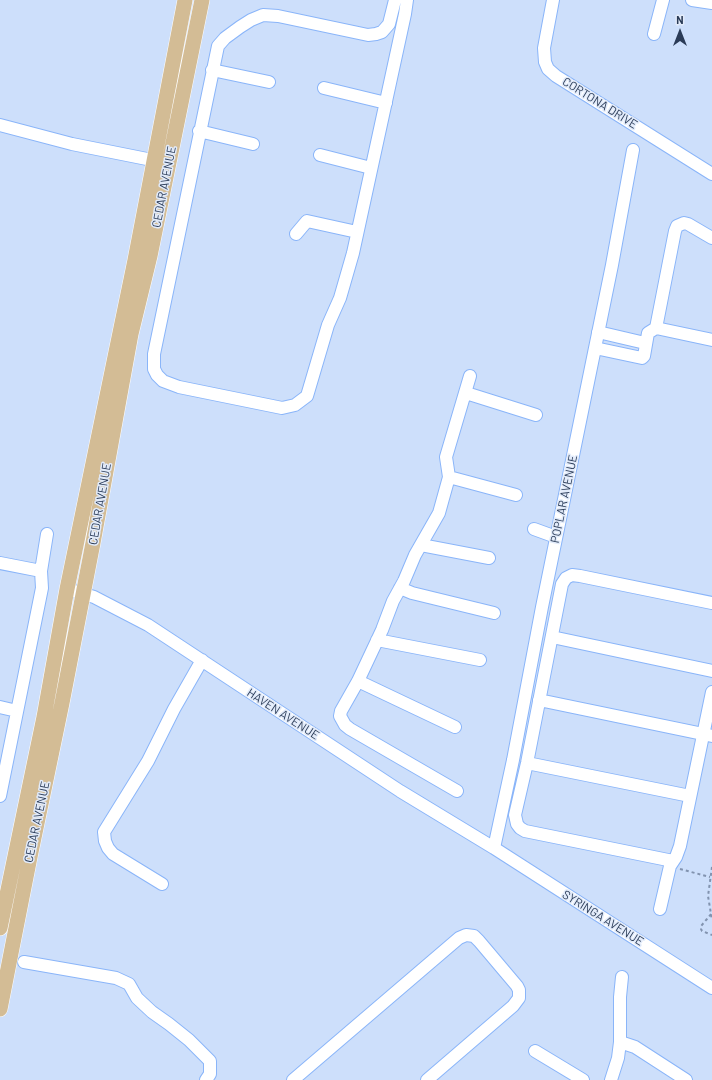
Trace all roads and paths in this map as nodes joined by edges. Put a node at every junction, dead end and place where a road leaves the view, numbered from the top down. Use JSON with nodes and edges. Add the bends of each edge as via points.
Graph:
{"nodes":[{"id":1,"x":185,"y":0,"type":"edge"},
{"id":2,"x":202,"y":0,"type":"edge"},
{"id":3,"x":395,"y":0,"type":"edge"},
{"id":4,"x":407,"y":0,"type":"edge"},
{"id":5,"x":553,"y":0,"type":"edge"},
{"id":6,"x":663,"y":0,"type":"edge"},
{"id":7,"x":692,"y":0,"type":"edge"},
{"id":8,"x":712,"y":3,"type":"edge"},
{"id":9,"x":654,"y":34,"type":"dead end"},
{"id":10,"x":212,"y":70,"type":"junction"},
{"id":11,"x":269,"y":82,"type":"dead end"},
{"id":12,"x":324,"y":88,"type":"dead end"},
{"id":13,"x":386,"y":102,"type":"junction"},
{"id":14,"x":0,"y":125,"type":"edge"},
{"id":15,"x":199,"y":131,"type":"junction"},
{"id":16,"x":253,"y":144,"type":"dead end"},
{"id":17,"x":633,"y":150,"type":"dead end"},
{"id":18,"x":320,"y":155,"type":"dead end"},
{"id":19,"x":161,"y":162,"type":"junction"},
{"id":20,"x":372,"y":168,"type":"junction"},
{"id":21,"x":712,"y":174,"type":"edge"},
{"id":22,"x":358,"y":232,"type":"junction"},
{"id":23,"x":296,"y":234,"type":"dead end"},
{"id":24,"x":712,"y":238,"type":"edge"},
{"id":25,"x":656,"y":328,"type":"junction"},
{"id":26,"x":598,"y":332,"type":"junction"},
{"id":27,"x":712,"y":340,"type":"edge"},
{"id":28,"x":646,"y":343,"type":"junction"},
{"id":29,"x":595,"y":348,"type":"junction"},
{"id":30,"x":470,"y":376,"type":"dead end"},
{"id":31,"x":466,"y":393,"type":"junction"},
{"id":32,"x":112,"y":401,"type":"junction"},
{"id":33,"x":536,"y":415,"type":"dead end"},
{"id":34,"x":449,"y":477,"type":"junction"},
{"id":35,"x":516,"y":495,"type":"dead end"},
{"id":36,"x":534,"y":529,"type":"dead end"},
{"id":37,"x":47,"y":534,"type":"dead end"},
{"id":38,"x":556,"y":537,"type":"junction"},
{"id":39,"x":421,"y":545,"type":"junction"},
{"id":40,"x":489,"y":558,"type":"dead end"},
{"id":41,"x":0,"y":563,"type":"edge"},
{"id":42,"x":42,"y":571,"type":"junction"},
{"id":43,"x":400,"y":588,"type":"junction"},
{"id":44,"x":67,"y":589,"type":"junction"},
{"id":45,"x":83,"y":592,"type":"junction"},
{"id":46,"x":712,"y":603,"type":"edge"},
{"id":47,"x":494,"y":613,"type":"dead end"},
{"id":48,"x":552,"y":637,"type":"junction"},
{"id":49,"x":377,"y":640,"type":"junction"},
{"id":50,"x":202,"y":660,"type":"junction"},
{"id":51,"x":480,"y":660,"type":"dead end"},
{"id":52,"x":712,"y":671,"type":"edge"},
{"id":53,"x":358,"y":681,"type":"junction"},
{"id":54,"x":712,"y":692,"type":"edge"},
{"id":55,"x":539,"y":700,"type":"junction"},
{"id":56,"x":0,"y":707,"type":"edge"},
{"id":57,"x":17,"y":711,"type":"junction"},
{"id":58,"x":454,"y":727,"type":"dead end"},
{"id":59,"x":708,"y":735,"type":"edge"},
{"id":60,"x":527,"y":763,"type":"junction"},
{"id":61,"x":1,"y":789,"type":"edge"},
{"id":62,"x":458,"y":791,"type":"dead end"},
{"id":63,"x":690,"y":796,"type":"junction"},
{"id":64,"x":494,"y":848,"type":"junction"},
{"id":65,"x":673,"y":861,"type":"junction"},
{"id":66,"x":712,"y":867,"type":"edge"},
{"id":67,"x":710,"y":877,"type":"junction"},
{"id":68,"x":162,"y":884,"type":"dead end"},
{"id":69,"x":4,"y":891,"type":"edge"},
{"id":70,"x":23,"y":894,"type":"junction"},
{"id":71,"x":660,"y":909,"type":"dead end"},
{"id":72,"x":711,"y":914,"type":"edge"},
{"id":73,"x":712,"y":920,"type":"edge"},
{"id":74,"x":0,"y":928,"type":"edge"},
{"id":75,"x":712,"y":935,"type":"edge"},
{"id":76,"x":24,"y":962,"type":"dead end"},
{"id":77,"x":622,"y":977,"type":"dead end"},
{"id":78,"x":712,"y":988,"type":"edge"},
{"id":79,"x":0,"y":1009,"type":"edge"},
{"id":80,"x":620,"y":1042,"type":"junction"},
{"id":81,"x":535,"y":1051,"type":"dead end"},
{"id":82,"x":206,"y":1080,"type":"edge"},
{"id":83,"x":292,"y":1080,"type":"edge"},
{"id":84,"x":427,"y":1080,"type":"edge"},
{"id":85,"x":583,"y":1080,"type":"edge"},
{"id":86,"x":611,"y":1080,"type":"edge"},
{"id":87,"x":686,"y":1080,"type":"edge"}],
"edges":[{"from":1,"to":19,"type":"main road","name":"CEDAR AVENUE"},
{"from":2,"to":19,"type":"main road","name":"CEDAR AVENUE"},
{"from":3,"to":10,"type":"street","via":[[389,24],[382,32],[368,35],[274,16],[257,17],[225,38],[218,46]]},
{"from":4,"to":13,"type":"street"},
{"from":5,"to":21,"type":"street","name":"CORTONA DRIVE","via":[[544,48],[548,69]]},
{"from":6,"to":9,"type":"street"},
{"from":7,"to":8,"type":"street"},
{"from":10,"to":11,"type":"street"},
{"from":10,"to":15,"type":"street"},
{"from":12,"to":13,"type":"street"},
{"from":13,"to":20,"type":"street"},
{"from":14,"to":19,"type":"street","via":[[85,147]]},
{"from":15,"to":16,"type":"street"},
{"from":15,"to":22,"type":"street","via":[[153,357],[155,372],[163,381],[179,387],[282,408],[298,404],[307,396],[328,325],[340,298]]},
{"from":17,"to":26,"type":"street","name":"POPLAR AVENUE"},
{"from":18,"to":20,"type":"street"},
{"from":19,"to":32,"type":"main road","name":"CEDAR AVENUE"},
{"from":20,"to":22,"type":"street"},
{"from":22,"to":23,"type":"street","via":[[307,221]]},
{"from":24,"to":25,"type":"street","via":[[688,224],[677,226]]},
{"from":25,"to":27,"type":"street"},
{"from":25,"to":28,"type":"street","via":[[648,333]]},
{"from":26,"to":28,"type":"street"},
{"from":26,"to":29,"type":"street","name":"POPLAR AVENUE"},
{"from":28,"to":29,"type":"street","via":[[642,358]]},
{"from":29,"to":38,"type":"street","name":"POPLAR AVENUE"},
{"from":30,"to":31,"type":"street"},
{"from":31,"to":33,"type":"street"},
{"from":31,"to":34,"type":"street","via":[[446,457]]},
{"from":32,"to":44,"type":"main road","name":"CEDAR AVENUE"},
{"from":32,"to":45,"type":"main road","name":"CEDAR AVENUE"},
{"from":34,"to":35,"type":"street"},
{"from":34,"to":39,"type":"street","via":[[439,513]]},
{"from":36,"to":38,"type":"street"},
{"from":37,"to":42,"type":"street"},
{"from":38,"to":64,"type":"street","name":"POPLAR AVENUE"},
{"from":39,"to":40,"type":"street"},
{"from":39,"to":43,"type":"street"},
{"from":41,"to":42,"type":"street"},
{"from":42,"to":57,"type":"street","via":[[42,588]]},
{"from":43,"to":47,"type":"street"},
{"from":43,"to":49,"type":"street"},
{"from":44,"to":45,"type":"street","name":"HAVEN AVENUE"},
{"from":44,"to":69,"type":"main road","name":"CEDAR AVENUE","via":[[44,716]]},
{"from":45,"to":50,"type":"street","name":"HAVEN AVENUE","via":[[131,615]]},
{"from":45,"to":70,"type":"main road","name":"CEDAR AVENUE"},
{"from":46,"to":48,"type":"street","via":[[572,575],[562,584]]},
{"from":48,"to":52,"type":"street"},
{"from":48,"to":55,"type":"street"},
{"from":49,"to":51,"type":"street"},
{"from":49,"to":53,"type":"street"},
{"from":50,"to":64,"type":"street","name":"HAVEN AVENUE","via":[[400,791]]},
{"from":50,"to":68,"type":"street","via":[[148,761],[104,832],[105,841],[113,854]]},
{"from":53,"to":58,"type":"street"},
{"from":53,"to":62,"type":"street","via":[[340,711],[345,725]]},
{"from":54,"to":59,"type":"street"},
{"from":55,"to":59,"type":"street"},
{"from":55,"to":60,"type":"street"},
{"from":56,"to":57,"type":"street"},
{"from":57,"to":61,"type":"street"},
{"from":59,"to":63,"type":"street"},
{"from":60,"to":63,"type":"street"},
{"from":60,"to":65,"type":"street","via":[[515,815],[515,821],[520,828]]},
{"from":63,"to":65,"type":"street","via":[[680,846]]},
{"from":64,"to":78,"type":"street","name":"SYRINGA AVENUE"},
{"from":65,"to":67,"type":"path","via":[[680,869]]},
{"from":65,"to":71,"type":"street","via":[[667,874]]},
{"from":66,"to":67,"type":"path"},
{"from":67,"to":72,"type":"path","via":[[708,902]]},
{"from":69,"to":70,"type":"street"},
{"from":69,"to":74,"type":"main road","name":"CEDAR AVENUE"},
{"from":70,"to":79,"type":"main road","name":"CEDAR AVENUE"},
{"from":72,"to":73,"type":"path"},
{"from":72,"to":75,"type":"path","via":[[701,929]]},
{"from":76,"to":82,"type":"street","via":[[116,978],[130,985],[139,1000],[189,1040],[210,1061],[210,1074]]},
{"from":77,"to":80,"type":"street"},
{"from":80,"to":86,"type":"street"},
{"from":80,"to":87,"type":"street","via":[[635,1047]]},
{"from":81,"to":85,"type":"street"},
{"from":83,"to":84,"type":"street","via":[[459,938],[466,935],[474,936],[517,986],[519,998]]}]}
